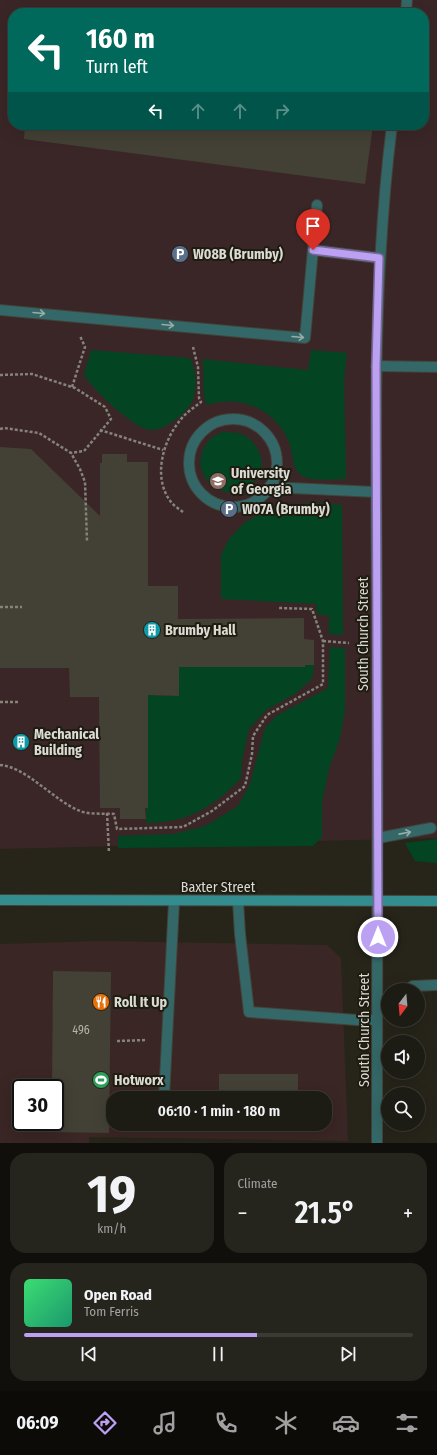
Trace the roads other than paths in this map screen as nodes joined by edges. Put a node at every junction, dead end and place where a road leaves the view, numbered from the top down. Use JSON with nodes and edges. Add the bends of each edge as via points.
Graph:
{"nodes":[{"id":1,"x":392,"y":130,"type":"edge"},
{"id":2,"x":317,"y":205,"type":"dead end"},
{"id":3,"x":313,"y":250,"type":"junction"},
{"id":4,"x":379,"y":258,"type":"junction"},
{"id":5,"x":0,"y":310,"type":"edge"},
{"id":6,"x":376,"y":366,"type":"junction"},
{"id":7,"x":437,"y":367,"type":"edge"},
{"id":8,"x":269,"y":487,"type":"junction"},
{"id":9,"x":376,"y":492,"type":"junction"},
{"id":10,"x":431,"y":828,"type":"dead end"},
{"id":11,"x":378,"y":838,"type":"junction"},
{"id":12,"x":0,"y":900,"type":"edge"},
{"id":13,"x":238,"y":901,"type":"junction"},
{"id":14,"x":378,"y":901,"type":"junction"},
{"id":15,"x":174,"y":902,"type":"junction"},
{"id":16,"x":437,"y":902,"type":"edge"},
{"id":17,"x":382,"y":983,"type":"edge"},
{"id":18,"x":437,"y":985,"type":"edge"},
{"id":19,"x":425,"y":986,"type":"edge"},
{"id":20,"x":381,"y":1009,"type":"edge"},
{"id":21,"x":377,"y":1020,"type":"junction"},
{"id":22,"x":164,"y":1091,"type":"edge"},
{"id":23,"x":377,"y":1143,"type":"edge"}],
"edges":[{"from":1,"to":4,"type":"street","name":"South Church Street"},
{"from":2,"to":3,"type":"street"},
{"from":3,"to":4,"type":"street"},
{"from":5,"to":3,"type":"street","one_way":true,"via":[[305,338]]},
{"from":4,"to":6,"type":"street","name":"South Church Street"},
{"from":6,"to":7,"type":"street"},
{"from":6,"to":9,"type":"street","name":"South Church Street"},
{"from":8,"to":8,"type":"street","via":[[274,480],[277,466],[276,452],[266,434],[249,422],[236,419],[222,420],[209,425],[191,446],[188,460],[195,486],[204,497],[216,504],[229,507],[243,506],[267,492]]},
{"from":8,"to":9,"type":"street"},
{"from":9,"to":11,"type":"street","name":"South Church Street"},
{"from":11,"to":10,"type":"street","one_way":true},
{"from":11,"to":14,"type":"street","name":"South Church Street"},
{"from":12,"to":15,"type":"main road","name":"Baxter Street"},
{"from":13,"to":14,"type":"main road","name":"Baxter Street"},
{"from":13,"to":15,"type":"main road","name":"Baxter Street"},
{"from":13,"to":21,"type":"street","via":[[249,1012]]},
{"from":14,"to":16,"type":"main road","name":"Baxter Street"},
{"from":14,"to":17,"type":"street","name":"South Church Street"},
{"from":15,"to":22,"type":"street"},
{"from":18,"to":19,"type":"street"},
{"from":20,"to":21,"type":"street","name":"South Church Street"},
{"from":21,"to":23,"type":"street","name":"South Church Street"}]}
